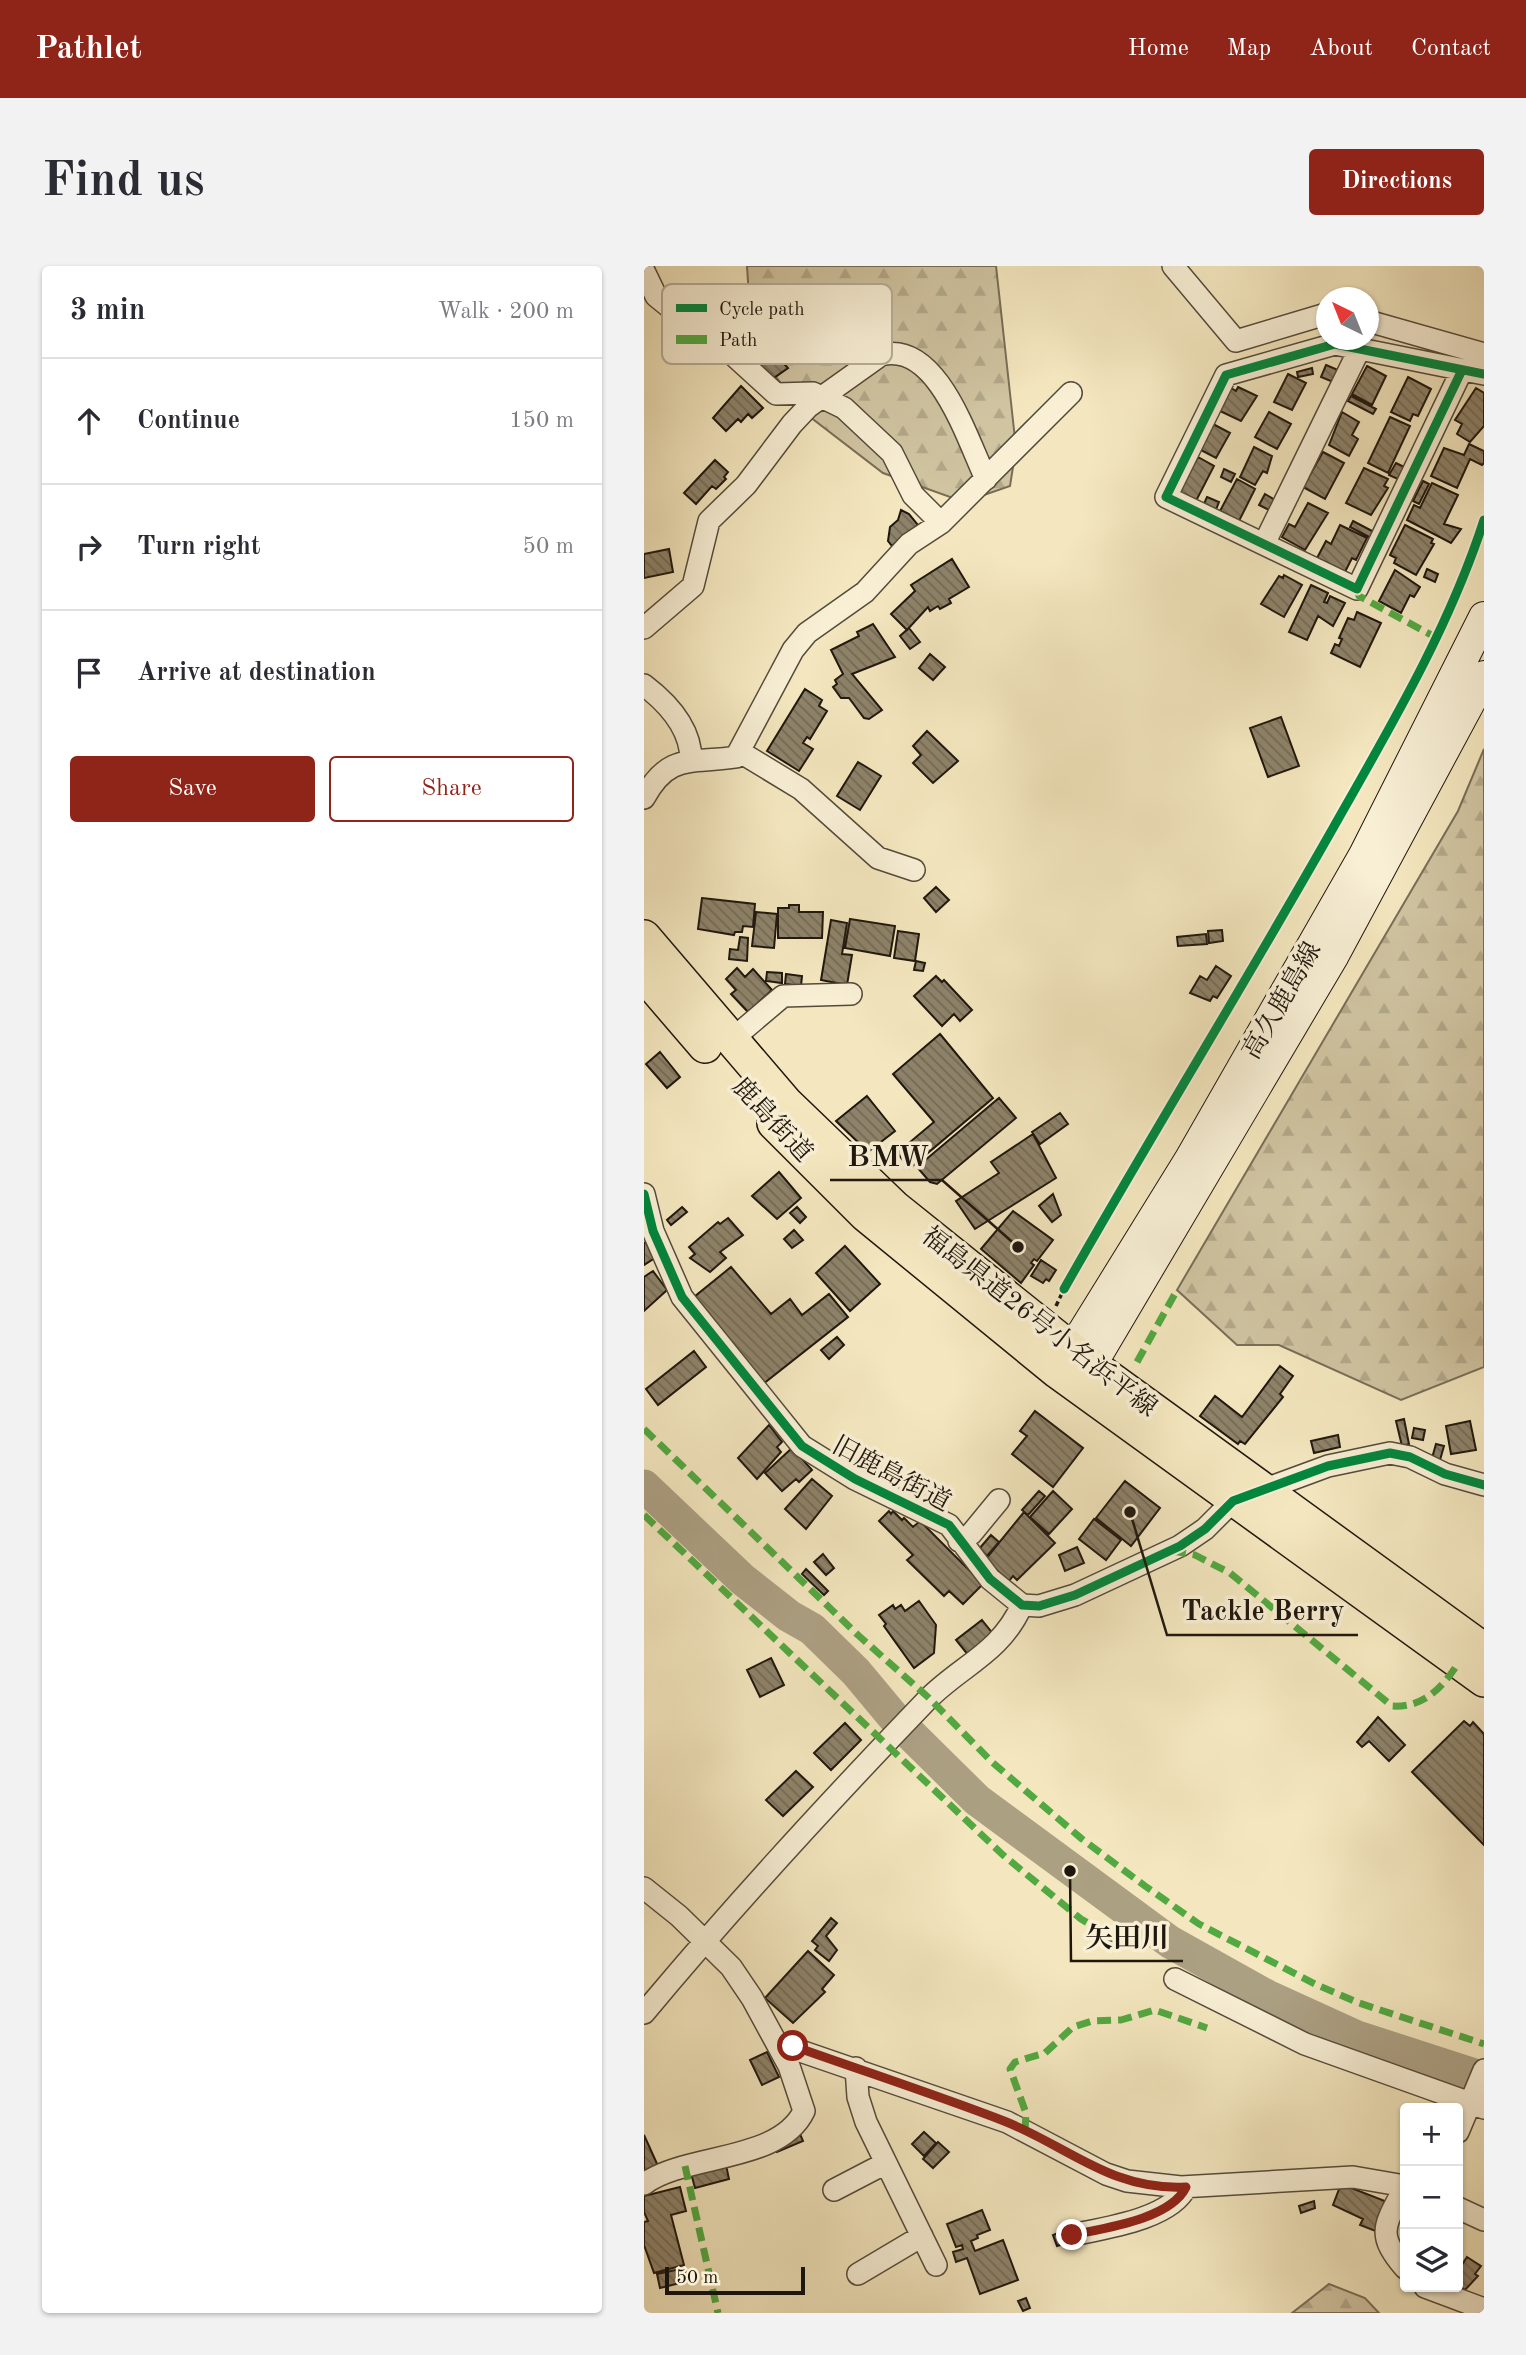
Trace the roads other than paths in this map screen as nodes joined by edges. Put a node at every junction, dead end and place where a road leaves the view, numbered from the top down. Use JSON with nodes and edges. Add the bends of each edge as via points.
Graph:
{"nodes":[{"id":1,"x":1173,"y":266,"type":"edge"},
{"id":2,"x":644,"y":271,"type":"edge"},
{"id":3,"x":662,"y":301,"type":"edge"},
{"id":4,"x":1316,"y":317,"type":"edge"},
{"id":5,"x":1379,"y":324,"type":"edge"},
{"id":6,"x":1316,"y":349,"type":"edge"},
{"id":7,"x":1359,"y":350,"type":"edge"},
{"id":8,"x":1369,"y":350,"type":"edge"},
{"id":9,"x":892,"y":352,"type":"edge"},
{"id":10,"x":1484,"y":354,"type":"edge"},
{"id":11,"x":744,"y":364,"type":"edge"},
{"id":12,"x":868,"y":364,"type":"edge"},
{"id":13,"x":1462,"y":370,"type":"junction"},
{"id":14,"x":1484,"y":374,"type":"edge"},
{"id":15,"x":1071,"y":393,"type":"dead end"},
{"id":16,"x":822,"y":397,"type":"junction"},
{"id":17,"x":986,"y":479,"type":"junction"},
{"id":18,"x":941,"y":523,"type":"junction"},
{"id":19,"x":1264,"y":544,"type":"junction"},
{"id":20,"x":1484,"y":617,"type":"edge"},
{"id":21,"x":644,"y":628,"type":"edge"},
{"id":22,"x":1484,"y":676,"type":"edge"},
{"id":23,"x":644,"y":685,"type":"edge"},
{"id":24,"x":740,"y":752,"type":"junction"},
{"id":25,"x":691,"y":760,"type":"junction"},
{"id":26,"x":644,"y":798,"type":"edge"},
{"id":27,"x":914,"y":870,"type":"dead end"},
{"id":28,"x":644,"y":937,"type":"edge"},
{"id":29,"x":648,"y":990,"type":"edge"},
{"id":30,"x":851,"y":994,"type":"dead end"},
{"id":31,"x":730,"y":1041,"type":"junction"},
{"id":32,"x":644,"y":1194,"type":"edge"},
{"id":33,"x":1075,"y":1368,"type":"junction"},
{"id":34,"x":1484,"y":1485,"type":"edge"},
{"id":35,"x":1248,"y":1496,"type":"junction"},
{"id":36,"x":999,"y":1500,"type":"dead end"},
{"id":37,"x":959,"y":1541,"type":"junction"},
{"id":38,"x":1022,"y":1605,"type":"junction"},
{"id":39,"x":1484,"y":1650,"type":"edge"},
{"id":40,"x":1484,"y":1680,"type":"edge"},
{"id":41,"x":644,"y":1888,"type":"edge"},
{"id":42,"x":705,"y":1940,"type":"junction"},
{"id":43,"x":1175,"y":1979,"type":"dead end"},
{"id":44,"x":644,"y":2013,"type":"edge"},
{"id":45,"x":777,"y":2043,"type":"junction"},
{"id":46,"x":856,"y":2068,"type":"junction"},
{"id":47,"x":1484,"y":2070,"type":"edge"},
{"id":48,"x":1478,"y":2106,"type":"edge"},
{"id":49,"x":1463,"y":2126,"type":"edge"},
{"id":50,"x":884,"y":2164,"type":"junction"},
{"id":51,"x":644,"y":2184,"type":"edge"},
{"id":52,"x":1400,"y":2186,"type":"edge"},
{"id":53,"x":1186,"y":2187,"type":"junction"},
{"id":54,"x":834,"y":2190,"type":"dead end"},
{"id":55,"x":1400,"y":2197,"type":"edge"},
{"id":56,"x":1463,"y":2210,"type":"edge"},
{"id":57,"x":1484,"y":2220,"type":"edge"},
{"id":58,"x":1072,"y":2235,"type":"dead end"},
{"id":59,"x":922,"y":2236,"type":"junction"},
{"id":60,"x":1400,"y":2262,"type":"edge"},
{"id":61,"x":936,"y":2265,"type":"dead end"},
{"id":62,"x":858,"y":2274,"type":"dead end"},
{"id":63,"x":1438,"y":2292,"type":"edge"},
{"id":64,"x":1484,"y":2309,"type":"edge"}],
"edges":[{"from":1,"to":4,"type":"street","via":[[1236,341]]},
{"from":2,"to":3,"type":"street"},
{"from":5,"to":10,"type":"street"},
{"from":6,"to":19,"type":"street","via":[[1226,375],[1166,497]]},
{"from":7,"to":19,"type":"street"},
{"from":8,"to":13,"type":"street"},
{"from":9,"to":17,"type":"street","via":[[917,358],[936,378]]},
{"from":11,"to":16,"type":"street","via":[[776,394]]},
{"from":12,"to":16,"type":"street"},
{"from":13,"to":14,"type":"street"},
{"from":13,"to":19,"type":"street","via":[[1357,589]]},
{"from":15,"to":17,"type":"street"},
{"from":16,"to":18,"type":"street","via":[[844,408],[878,438],[892,453],[913,495]]},
{"from":16,"to":21,"type":"street","via":[[792,424],[746,485],[714,515],[693,586]]},
{"from":17,"to":18,"type":"street"},
{"from":18,"to":24,"type":"street","via":[[909,544],[865,592],[807,633],[793,650]]},
{"from":20,"to":33,"type":"main road","name":"高久鹿島線","via":[[1364,855]]},
{"from":22,"to":33,"type":"main road","name":"高久鹿島線","via":[[1334,955]]},
{"from":23,"to":25,"type":"street","via":[[669,708],[691,739]]},
{"from":24,"to":25,"type":"street","via":[[736,757]]},
{"from":24,"to":27,"type":"street","via":[[801,789],[878,858]]},
{"from":25,"to":26,"type":"street","via":[[660,773]]},
{"from":28,"to":31,"type":"main road","name":"福島県道26号小名浜平線"},
{"from":29,"to":33,"type":"main road","name":"鹿島街道","via":[[866,1215]]},
{"from":30,"to":31,"type":"street","via":[[783,996]]},
{"from":31,"to":33,"type":"main road","name":"福島県道26号小名浜平線","via":[[786,1103],[894,1206]]},
{"from":32,"to":37,"type":"street","name":"旧鹿島街道","via":[[653,1231],[682,1297],[802,1446],[855,1479],[949,1525]]},
{"from":33,"to":35,"type":"main road","name":"福島県道26号小名浜平線"},
{"from":34,"to":35,"type":"street","via":[[1390,1453],[1328,1466]]},
{"from":35,"to":38,"type":"street","via":[[1180,1546],[1075,1595],[1039,1606]]},
{"from":35,"to":39,"type":"main road","name":"福島県道26号小名浜平線"},
{"from":35,"to":40,"type":"main road"},
{"from":36,"to":37,"type":"street","via":[[971,1534]]},
{"from":37,"to":38,"type":"street","name":"旧鹿島街道","via":[[990,1579]]},
{"from":38,"to":42,"type":"street","via":[[1000,1642],[929,1698]]},
{"from":41,"to":42,"type":"street"},
{"from":42,"to":44,"type":"street"},
{"from":42,"to":45,"type":"street","via":[[731,1968]]},
{"from":43,"to":48,"type":"street","via":[[1305,2044]]},
{"from":45,"to":46,"type":"street"},
{"from":45,"to":51,"type":"street","via":[[802,2100],[800,2120],[748,2151],[685,2166]]},
{"from":46,"to":50,"type":"street","via":[[858,2097]]},
{"from":46,"to":53,"type":"street","via":[[1007,2122],[1106,2174],[1146,2185]]},
{"from":47,"to":48,"type":"street"},
{"from":48,"to":49,"type":"street"},
{"from":50,"to":54,"type":"street"},
{"from":50,"to":59,"type":"street"},
{"from":52,"to":53,"type":"street","via":[[1353,2176]]},
{"from":53,"to":58,"type":"street","via":[[1181,2199],[1155,2214]]},
{"from":55,"to":60,"type":"street","via":[[1385,2237]]},
{"from":56,"to":57,"type":"street"},
{"from":59,"to":61,"type":"street"},
{"from":59,"to":62,"type":"street"},
{"from":63,"to":64,"type":"street"}]}
